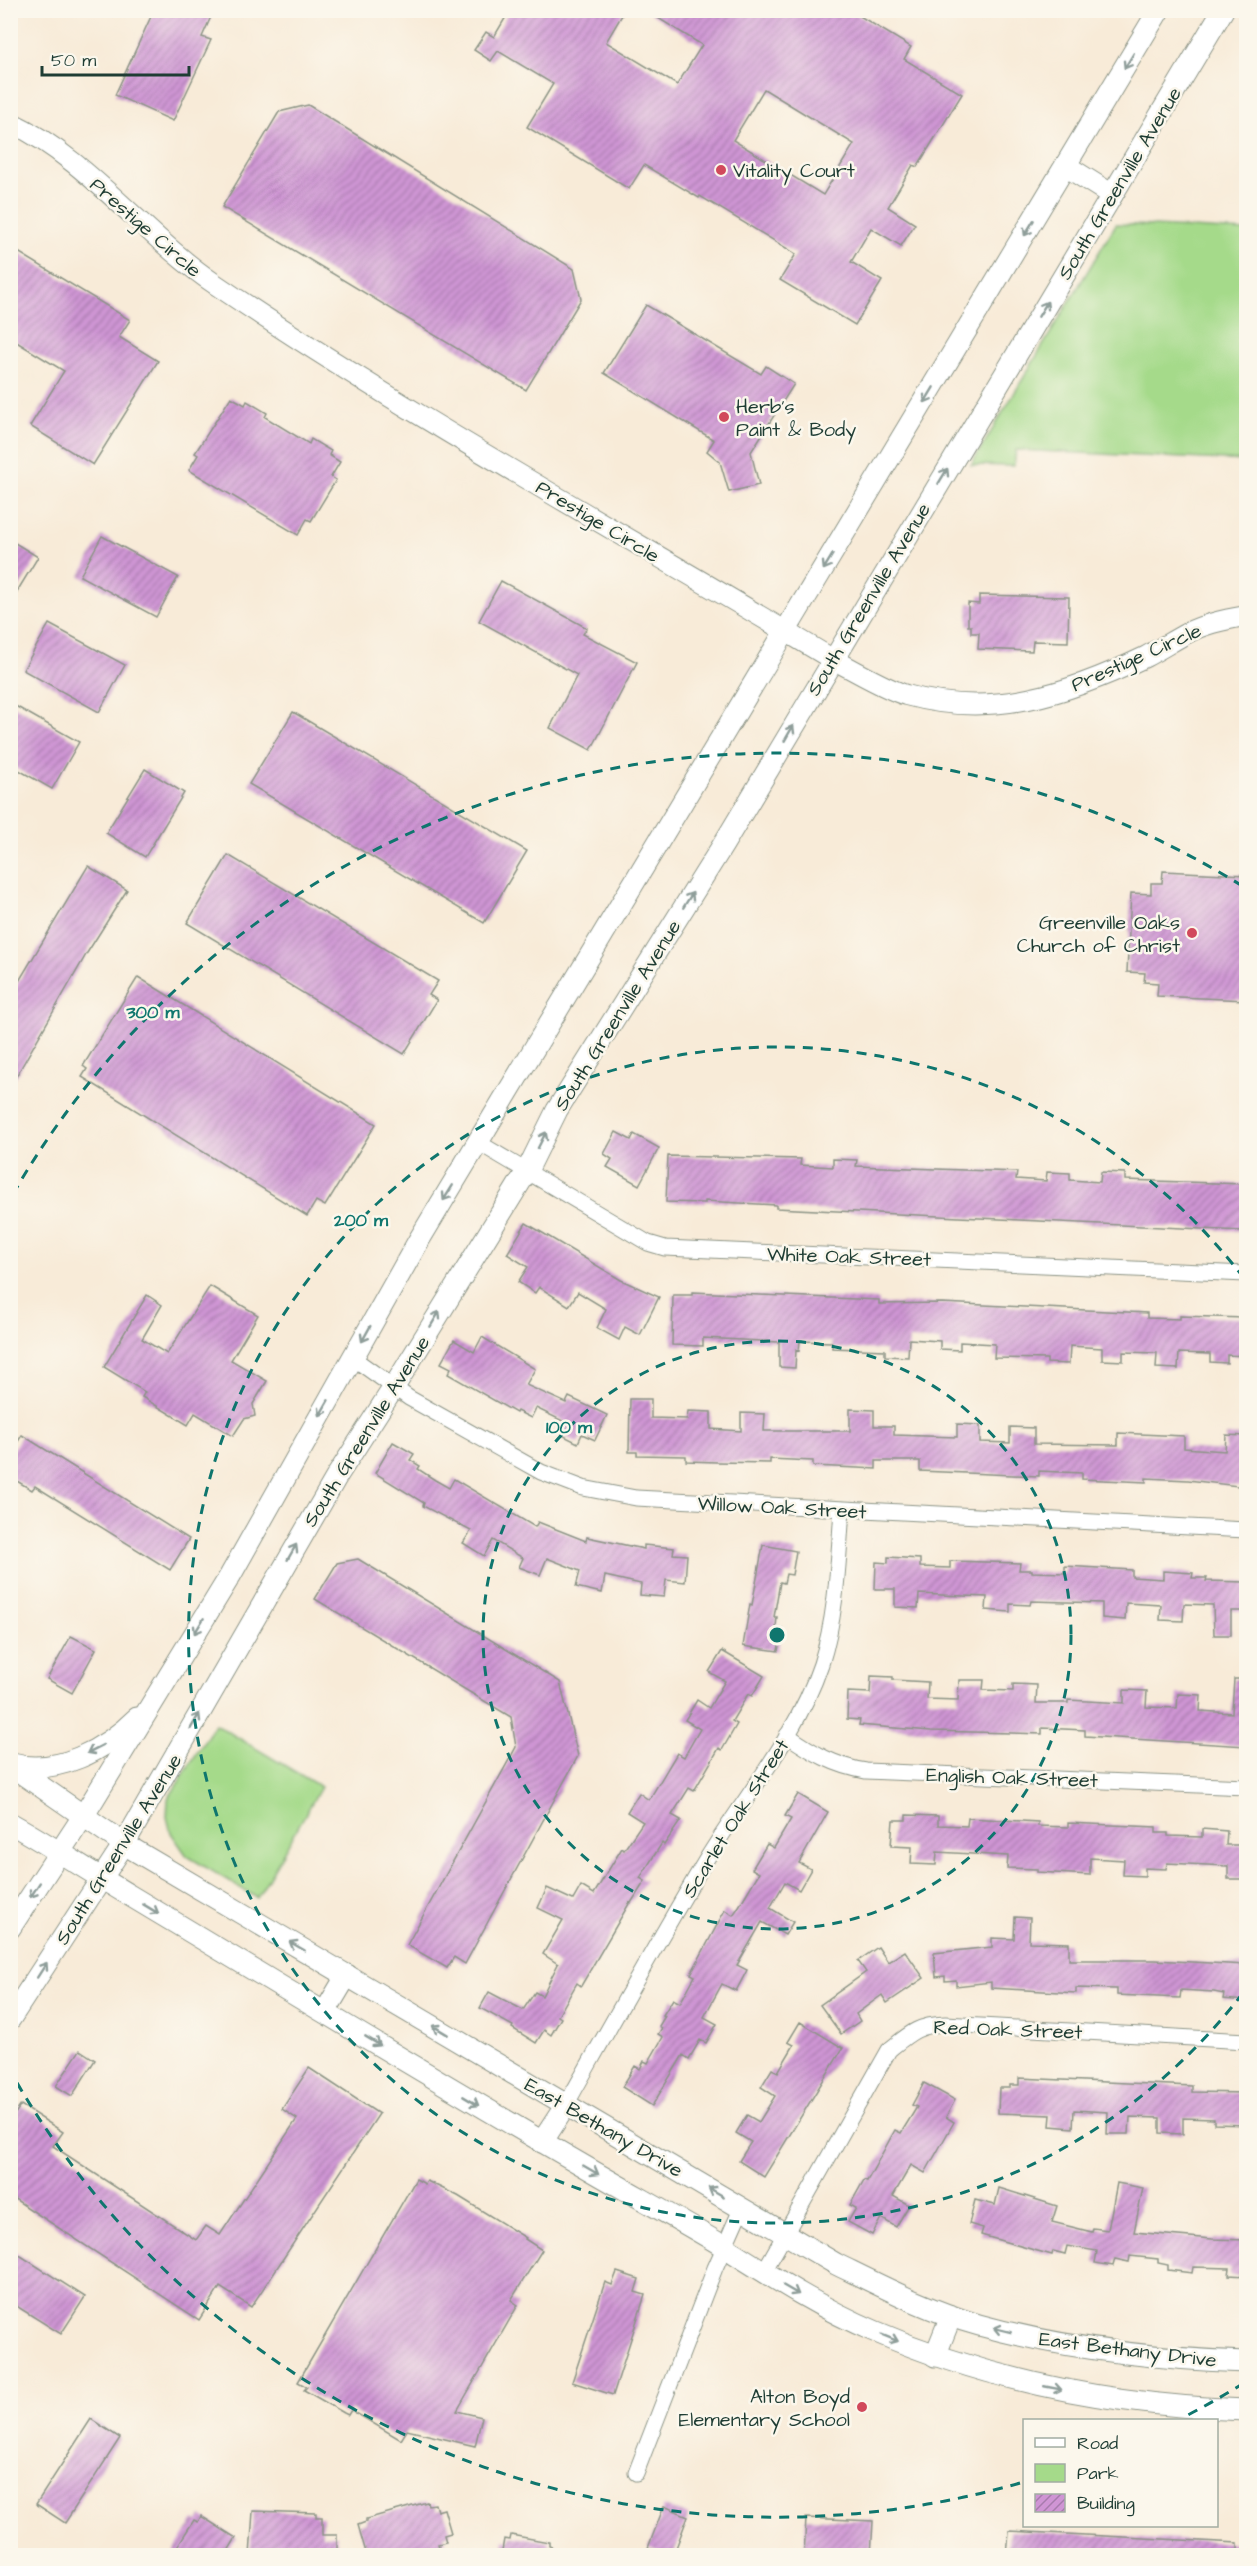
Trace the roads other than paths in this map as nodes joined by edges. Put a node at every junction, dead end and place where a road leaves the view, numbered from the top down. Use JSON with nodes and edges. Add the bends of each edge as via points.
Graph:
{"nodes":[{"id":1,"x":1159,"y":10,"type":"edge"},
{"id":2,"x":1223,"y":10,"type":"edge"},
{"id":3,"x":10,"y":122,"type":"edge"},
{"id":4,"x":1066,"y":166,"type":"junction"},
{"id":5,"x":1112,"y":195,"type":"junction"},
{"id":6,"x":1246,"y":616,"type":"edge"},
{"id":7,"x":786,"y":632,"type":"junction"},
{"id":8,"x":832,"y":659,"type":"junction"},
{"id":9,"x":479,"y":1143,"type":"junction"},
{"id":10,"x":526,"y":1171,"type":"junction"},
{"id":11,"x":1246,"y":1274,"type":"edge"},
{"id":12,"x":353,"y":1358,"type":"junction"},
{"id":13,"x":394,"y":1388,"type":"junction"},
{"id":14,"x":842,"y":1510,"type":"junction"},
{"id":15,"x":1246,"y":1530,"type":"edge"},
{"id":16,"x":156,"y":1698,"type":"junction"},
{"id":17,"x":787,"y":1735,"type":"junction"},
{"id":18,"x":10,"y":1765,"type":"edge"},
{"id":19,"x":1246,"y":1787,"type":"edge"},
{"id":20,"x":84,"y":1815,"type":"junction"},
{"id":21,"x":10,"y":1823,"type":"edge"},
{"id":22,"x":124,"y":1844,"type":"junction"},
{"id":23,"x":60,"y":1851,"type":"junction"},
{"id":24,"x":101,"y":1878,"type":"junction"},
{"id":25,"x":10,"y":1928,"type":"edge"},
{"id":26,"x":347,"y":1975,"type":"junction"},
{"id":27,"x":325,"y":2012,"type":"junction"},
{"id":28,"x":10,"y":2019,"type":"edge"},
{"id":29,"x":1246,"y":2041,"type":"edge"},
{"id":30,"x":566,"y":2105,"type":"junction"},
{"id":31,"x":542,"y":2142,"type":"junction"},
{"id":32,"x":742,"y":2207,"type":"junction"},
{"id":33,"x":784,"y":2233,"type":"junction"},
{"id":34,"x":724,"y":2247,"type":"junction"},
{"id":35,"x":763,"y":2273,"type":"junction"},
{"id":36,"x":951,"y":2316,"type":"junction"},
{"id":37,"x":935,"y":2356,"type":"junction"},
{"id":38,"x":1246,"y":2362,"type":"edge"},
{"id":39,"x":1246,"y":2410,"type":"edge"},
{"id":40,"x":636,"y":2473,"type":"dead end"}],
"edges":[{"from":1,"to":4,"type":"main road","one_way":true},
{"from":2,"to":5,"type":"main road","name":"South Greenville Avenue"},
{"from":3,"to":7,"type":"street","name":"Prestige Circle","via":[[56,147],[177,257],[215,284],[365,382]]},
{"from":4,"to":5,"type":"main road"},
{"from":4,"to":7,"type":"main road","one_way":true},
{"from":8,"to":5,"type":"main road","name":"South Greenville Avenue","one_way":true},
{"from":6,"to":8,"type":"street","name":"Prestige Circle","via":[[1191,631],[1144,657],[1032,700],[970,706],[905,695]]},
{"from":7,"to":8,"type":"street","name":"Prestige Circle"},
{"from":7,"to":9,"type":"main road"},
{"from":10,"to":8,"type":"main road","name":"South Greenville Avenue","one_way":true,"via":[[557,1110],[723,845]]},
{"from":9,"to":10,"type":"street","name":"White Oak Street"},
{"from":9,"to":12,"type":"main road","one_way":true},
{"from":10,"to":11,"type":"street","name":"White Oak Street","via":[[648,1243],[665,1248]]},
{"from":13,"to":10,"type":"main road","name":"South Greenville Avenue","one_way":true},
{"from":12,"to":13,"type":"street","name":"Willow Oak Street"},
{"from":12,"to":16,"type":"main road","one_way":true},
{"from":13,"to":14,"type":"street","name":"Willow Oak Street","via":[[501,1451],[583,1488],[636,1498]]},
{"from":22,"to":13,"type":"main road","name":"South Greenville Avenue","one_way":true,"via":[[337,1476]]},
{"from":14,"to":15,"type":"street","name":"Willow Oak Street"},
{"from":14,"to":17,"type":"street","name":"Scarlet Oak Street","via":[[837,1593],[822,1662],[810,1694]]},
{"from":16,"to":18,"type":"main road","one_way":true,"via":[[123,1732],[67,1762],[43,1769]]},
{"from":16,"to":20,"type":"main road"},
{"from":17,"to":19,"type":"street","name":"English Oak Street","via":[[824,1759],[866,1771]]},
{"from":17,"to":30,"type":"street","name":"Scarlet Oak Street","via":[[707,1859]]},
{"from":18,"to":20,"type":"main road","name":"East Bethany Drive"},
{"from":20,"to":22,"type":"main road","name":"East Bethany Drive"},
{"from":20,"to":23,"type":"main road"},
{"from":21,"to":23,"type":"main road"},
{"from":22,"to":24,"type":"main road","name":"South Greenville Avenue"},
{"from":26,"to":22,"type":"main road","name":"East Bethany Drive","one_way":true},
{"from":23,"to":24,"type":"main road"},
{"from":23,"to":25,"type":"main road","one_way":true},
{"from":24,"to":27,"type":"main road","one_way":true},
{"from":28,"to":24,"type":"main road","name":"South Greenville Avenue","one_way":true},
{"from":26,"to":27,"type":"main road"},
{"from":30,"to":26,"type":"main road","name":"East Bethany Drive","one_way":true},
{"from":27,"to":31,"type":"main road","one_way":true},
{"from":29,"to":33,"type":"street","name":"Red Oak Street","via":[[945,2024],[913,2030],[889,2050]]},
{"from":30,"to":31,"type":"main road"},
{"from":32,"to":30,"type":"main road","name":"East Bethany Drive","one_way":true},
{"from":31,"to":34,"type":"main road","one_way":true},
{"from":32,"to":33,"type":"main road","name":"East Bethany Drive"},
{"from":32,"to":34,"type":"street"},
{"from":33,"to":35,"type":"street","name":"Red Oak Street"},
{"from":33,"to":36,"type":"main road","name":"East Bethany Drive","via":[[900,2296]]},
{"from":34,"to":35,"type":"main road"},
{"from":34,"to":40,"type":"street"},
{"from":35,"to":37,"type":"main road","one_way":true,"via":[[863,2326]]},
{"from":36,"to":37,"type":"main road"},
{"from":38,"to":36,"type":"main road","name":"East Bethany Drive","one_way":true,"via":[[1092,2349],[1036,2339]]},
{"from":37,"to":39,"type":"main road","one_way":true,"via":[[1032,2384],[1088,2395],[1199,2409]]}]}
